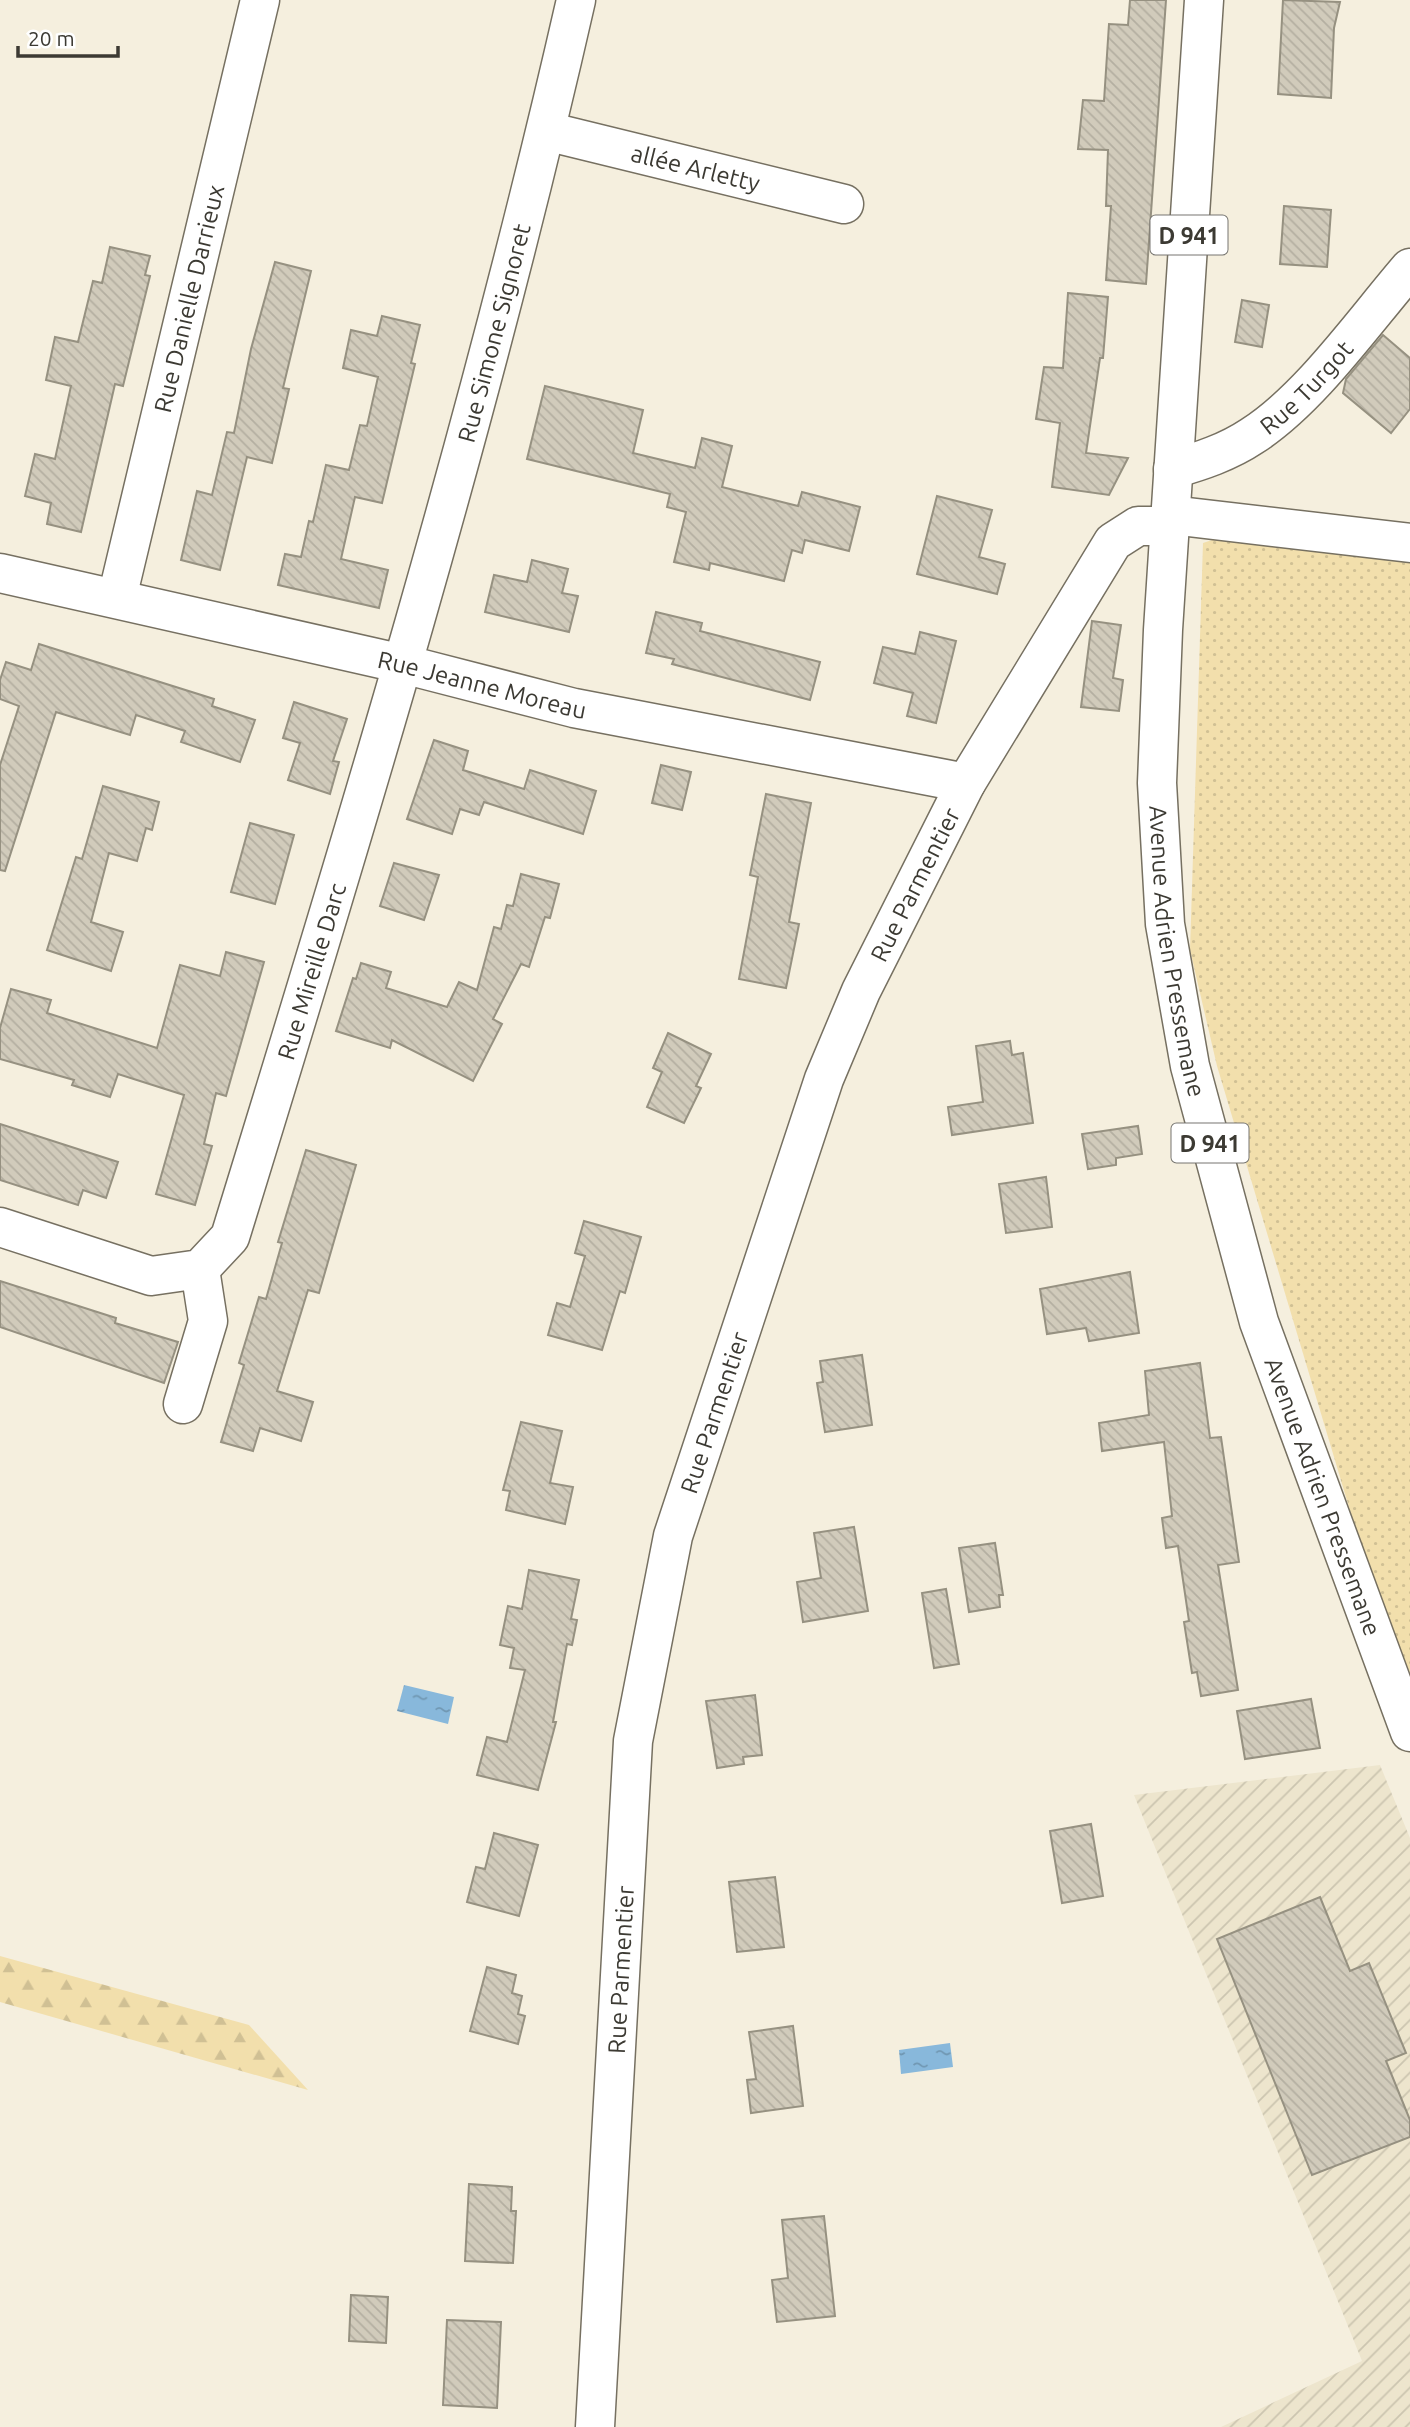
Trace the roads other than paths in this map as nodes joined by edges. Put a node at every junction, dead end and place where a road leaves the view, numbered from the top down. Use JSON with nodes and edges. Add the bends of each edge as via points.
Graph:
{"nodes":[{"id":1,"x":260,"y":0,"type":"edge"},
{"id":2,"x":576,"y":0,"type":"edge"},
{"id":3,"x":1204,"y":0,"type":"edge"},
{"id":4,"x":546,"y":131,"type":"junction"},
{"id":5,"x":844,"y":204,"type":"dead end"},
{"id":6,"x":1410,"y":268,"type":"edge"},
{"id":7,"x":1173,"y":469,"type":"junction"},
{"id":8,"x":1170,"y":520,"type":"junction"},
{"id":9,"x":1410,"y":543,"type":"edge"},
{"id":10,"x":0,"y":573,"type":"edge"},
{"id":11,"x":117,"y":598,"type":"junction"},
{"id":12,"x":403,"y":664,"type":"junction"},
{"id":13,"x":966,"y":783,"type":"junction"},
{"id":14,"x":0,"y":1227,"type":"edge"},
{"id":15,"x":200,"y":1269,"type":"junction"},
{"id":16,"x":183,"y":1404,"type":"dead end"},
{"id":17,"x":1410,"y":1732,"type":"edge"},
{"id":18,"x":595,"y":2427,"type":"edge"}],
"edges":[{"from":1,"to":11,"type":"street","name":"Rue Danielle Darrieux"},
{"from":2,"to":4,"type":"street","name":"Rue Simone Signoret"},
{"from":3,"to":7,"type":"street","number":"D 941"},
{"from":4,"to":5,"type":"street","name":"allée Arletty"},
{"from":4,"to":12,"type":"street","name":"Rue Simone Signoret"},
{"from":6,"to":7,"type":"street","name":"Rue Turgot","via":[[1277,417],[1219,454]]},
{"from":7,"to":8,"type":"street","name":"Avenue Adrien Pressemane","number":"D 941"},
{"from":8,"to":9,"type":"street","name":"Rue Parmentier"},
{"from":8,"to":13,"type":"street","name":"Rue Parmentier","via":[[1126,531],[1113,542]]},
{"from":8,"to":17,"type":"street","name":"Avenue Adrien Pressemane","number":"D 941","via":[[1157,783],[1166,924],[1190,1066],[1259,1322]]},
{"from":10,"to":11,"type":"street","name":"Rue Jeanne Moreau"},
{"from":11,"to":12,"type":"street","name":"Rue Jeanne Moreau"},
{"from":12,"to":13,"type":"street","name":"Rue Jeanne Moreau","via":[[574,708]]},
{"from":12,"to":15,"type":"street","name":"Rue Mireille Darc","via":[[230,1237]]},
{"from":13,"to":18,"type":"street","name":"Rue Parmentier","via":[[861,991],[824,1079],[673,1536],[633,1741]]},
{"from":14,"to":15,"type":"street","via":[[150,1276]]},
{"from":15,"to":16,"type":"street","via":[[208,1321]]}]}
